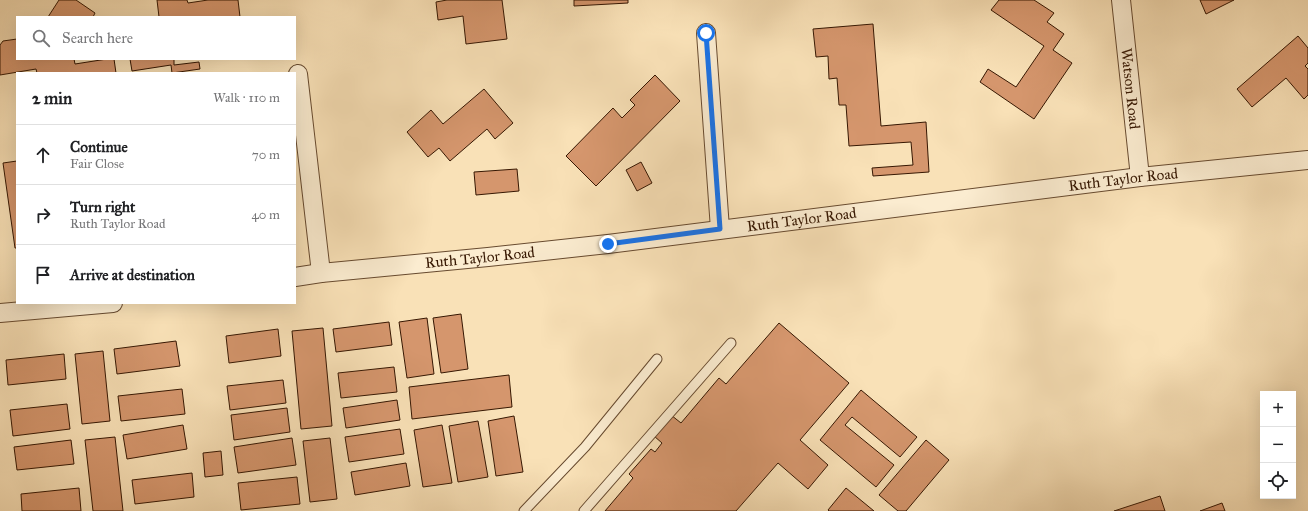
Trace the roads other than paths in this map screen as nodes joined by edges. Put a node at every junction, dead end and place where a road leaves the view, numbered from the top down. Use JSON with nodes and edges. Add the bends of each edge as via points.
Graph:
{"nodes":[{"id":1,"x":1121,"y":0,"type":"edge"},
{"id":2,"x":706,"y":33,"type":"dead end"},
{"id":3,"x":298,"y":74,"type":"dead end"},
{"id":4,"x":1308,"y":160,"type":"edge"},
{"id":5,"x":1140,"y":176,"type":"junction"},
{"id":6,"x":720,"y":229,"type":"junction"},
{"id":7,"x":321,"y":273,"type":"junction"},
{"id":8,"x":296,"y":277,"type":"edge"},
{"id":9,"x":101,"y":304,"type":"edge"},
{"id":10,"x":0,"y":313,"type":"edge"},
{"id":11,"x":731,"y":343,"type":"dead end"},
{"id":12,"x":657,"y":359,"type":"dead end"},
{"id":13,"x":524,"y":511,"type":"edge"},
{"id":14,"x":584,"y":511,"type":"edge"}],
"edges":[{"from":1,"to":5,"type":"street","name":"Watson Road"},
{"from":2,"to":6,"type":"street"},
{"from":3,"to":7,"type":"street"},
{"from":4,"to":5,"type":"street","name":"Ruth Taylor Road"},
{"from":5,"to":6,"type":"street","name":"Ruth Taylor Road"},
{"from":6,"to":7,"type":"street","name":"Ruth Taylor Road","via":[[488,257]]},
{"from":7,"to":8,"type":"street","name":"Ruth Taylor Road"},
{"from":9,"to":10,"type":"street"},
{"from":11,"to":14,"type":"lane"},
{"from":12,"to":13,"type":"lane","via":[[585,447]]}]}
